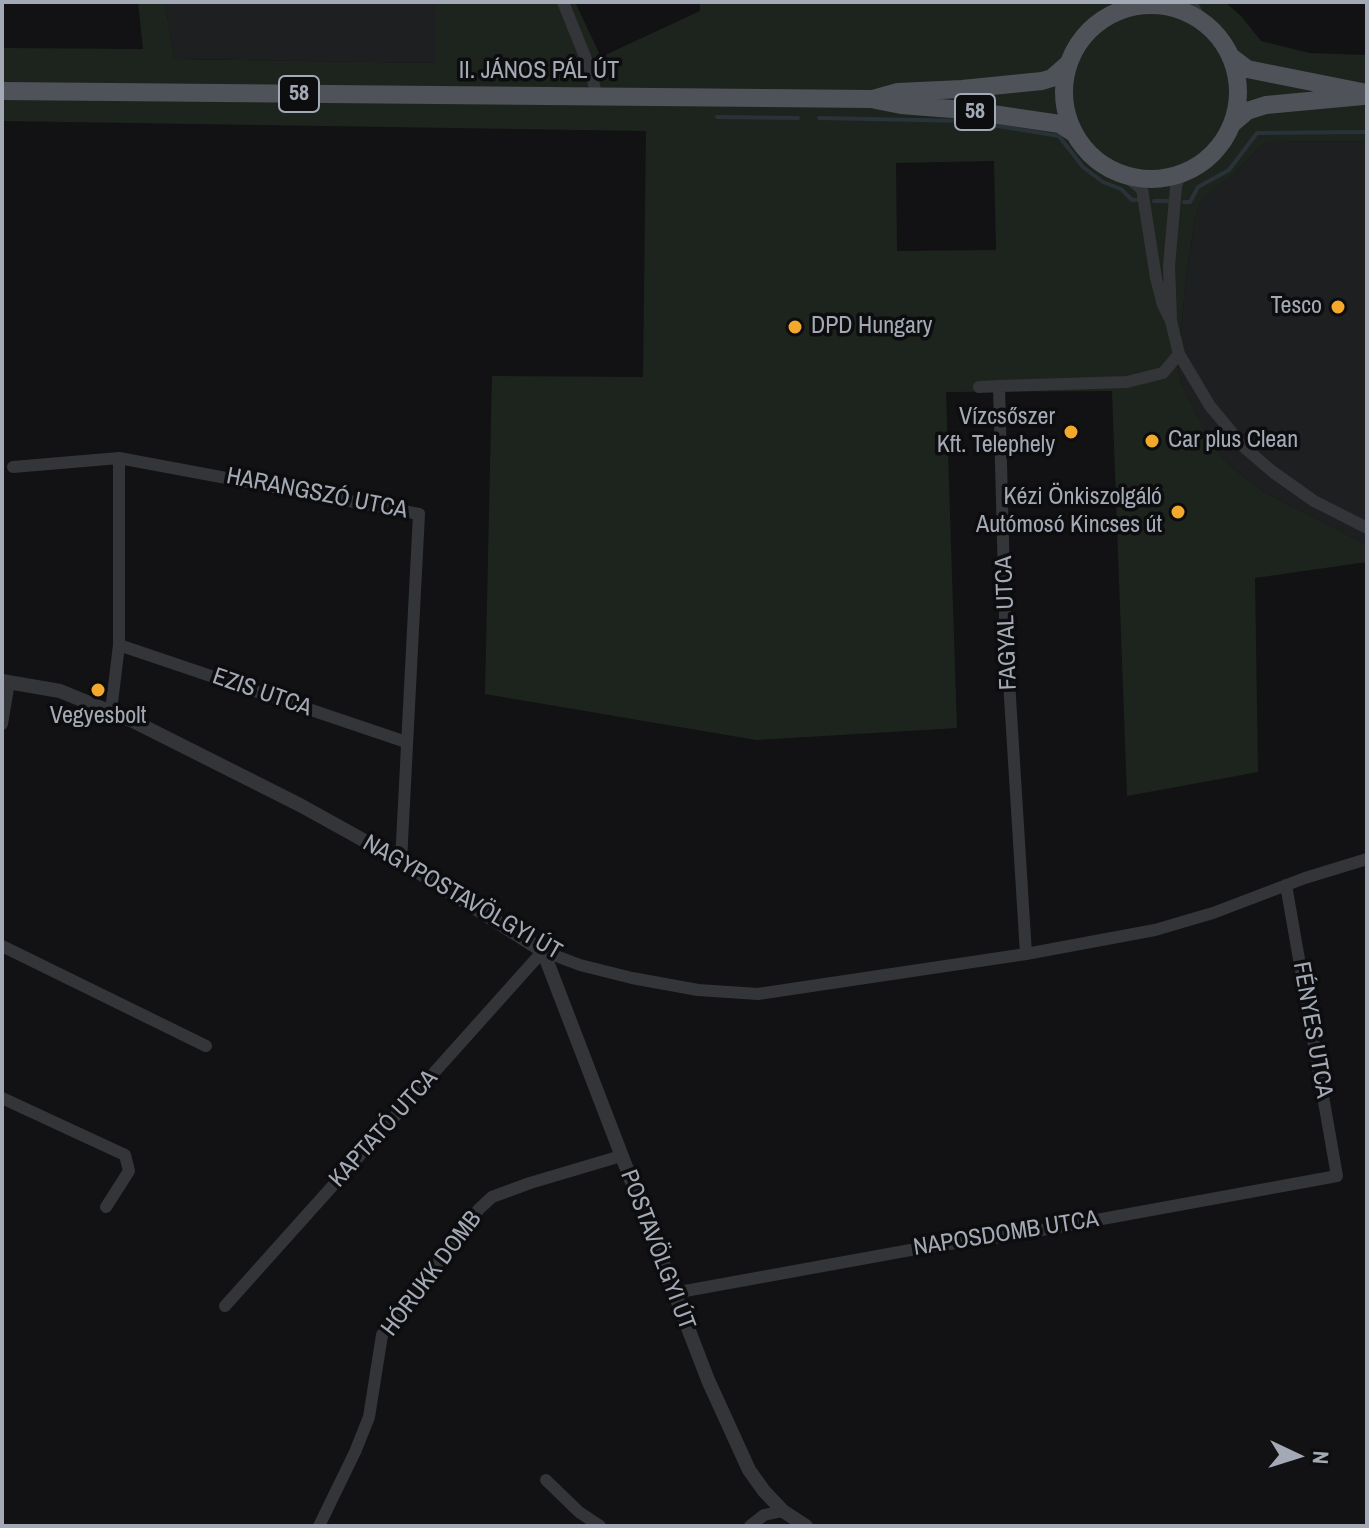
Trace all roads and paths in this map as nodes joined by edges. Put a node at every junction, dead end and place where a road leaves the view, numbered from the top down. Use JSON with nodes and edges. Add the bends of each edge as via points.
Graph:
{"nodes":[{"id":1,"x":563,"y":2,"type":"edge"},
{"id":2,"x":1190,"y":2,"type":"edge"},
{"id":3,"x":1135,"y":5,"type":"edge"},
{"id":4,"x":1199,"y":20,"type":"junction"},
{"id":5,"x":1230,"y":56,"type":"junction"},
{"id":6,"x":1069,"y":63,"type":"junction"},
{"id":7,"x":2,"y":91,"type":"edge"},
{"id":8,"x":1367,"y":94,"type":"edge"},
{"id":9,"x":596,"y":96,"type":"junction"},
{"id":10,"x":873,"y":99,"type":"junction"},
{"id":11,"x":1232,"y":124,"type":"junction"},
{"id":12,"x":1075,"y":134,"type":"junction"},
{"id":13,"x":1180,"y":174,"type":"junction"},
{"id":14,"x":1124,"y":175,"type":"junction"},
{"id":15,"x":1171,"y":321,"type":"junction"},
{"id":16,"x":1179,"y":354,"type":"junction"},
{"id":17,"x":999,"y":386,"type":"junction"},
{"id":18,"x":979,"y":387,"type":"dead end"},
{"id":19,"x":119,"y":458,"type":"junction"},
{"id":20,"x":13,"y":467,"type":"dead end"},
{"id":21,"x":1367,"y":528,"type":"edge"},
{"id":22,"x":119,"y":645,"type":"junction"},
{"id":23,"x":5,"y":682,"type":"edge"},
{"id":24,"x":111,"y":711,"type":"junction"},
{"id":25,"x":2,"y":724,"type":"edge"},
{"id":26,"x":406,"y":742,"type":"junction"},
{"id":27,"x":1367,"y":859,"type":"edge"},
{"id":28,"x":401,"y":861,"type":"junction"},
{"id":29,"x":1286,"y":885,"type":"junction"},
{"id":30,"x":2,"y":946,"type":"edge"},
{"id":31,"x":543,"y":951,"type":"junction"},
{"id":32,"x":1026,"y":954,"type":"junction"},
{"id":33,"x":206,"y":1046,"type":"dead end"},
{"id":34,"x":2,"y":1098,"type":"edge"},
{"id":35,"x":621,"y":1156,"type":"junction"},
{"id":36,"x":1337,"y":1176,"type":"joint"},
{"id":37,"x":106,"y":1207,"type":"dead end"},
{"id":38,"x":674,"y":1293,"type":"junction"},
{"id":39,"x":225,"y":1306,"type":"dead end"},
{"id":40,"x":546,"y":1480,"type":"dead end"},
{"id":41,"x":764,"y":1491,"type":"junction"},
{"id":42,"x":783,"y":1511,"type":"junction"},
{"id":43,"x":753,"y":1522,"type":"edge"},
{"id":44,"x":319,"y":1526,"type":"edge"},
{"id":45,"x":600,"y":1526,"type":"edge"},
{"id":46,"x":806,"y":1526,"type":"edge"}],
"edges":[{"from":1,"to":9,"type":"street"},
{"from":2,"to":4,"type":"street"},
{"from":3,"to":4,"type":"main road","number":"58","via":[[1162,6]]},
{"from":3,"to":6,"type":"main road","number":"58","via":[[1095,27]]},
{"from":4,"to":5,"type":"main road","number":"58"},
{"from":5,"to":8,"type":"main road","number":"58","via":[[1247,69]]},
{"from":5,"to":11,"type":"main road","number":"58","via":[[1237,85]]},
{"from":6,"to":10,"type":"main road","name":"II. JÁNOS PÁL ÚT","number":"58","via":[[1042,81],[898,92]]},
{"from":6,"to":12,"type":"main road","number":"58","via":[[1065,99]]},
{"from":7,"to":9,"type":"main road","name":"II. JÁNOS PÁL ÚT","number":"58"},
{"from":8,"to":11,"type":"main road","number":"58","via":[[1266,105],[1247,111]]},
{"from":9,"to":10,"type":"main road","name":"II. JÁNOS PÁL ÚT","number":"58"},
{"from":10,"to":12,"type":"main road","number":"58","via":[[1060,124]]},
{"from":11,"to":13,"type":"main road","number":"58","via":[[1211,155]]},
{"from":12,"to":14,"type":"main road","number":"58","via":[[1101,163]]},
{"from":13,"to":14,"type":"main road","number":"58","via":[[1152,179]]},
{"from":13,"to":15,"type":"street","via":[[1169,266]]},
{"from":14,"to":15,"type":"street","via":[[1139,184],[1146,198],[1156,278]]},
{"from":15,"to":16,"type":"street"},
{"from":16,"to":17,"type":"street","via":[[1163,373],[1127,382]]},
{"from":16,"to":21,"type":"street","via":[[1210,406],[1245,448],[1296,490]]},
{"from":17,"to":18,"type":"street"},
{"from":17,"to":32,"type":"street","name":"FAGYAL UTCA","via":[[1005,617]]},
{"from":19,"to":20,"type":"street","name":"HARANGSZÓ UTCA"},
{"from":19,"to":22,"type":"street"},
{"from":19,"to":26,"type":"street","name":"HARANGSZÓ UTCA","via":[[419,514]]},
{"from":22,"to":24,"type":"street"},
{"from":22,"to":26,"type":"street","name":"EZIS UTCA"},
{"from":23,"to":24,"type":"street","name":"NAGYPOSTAVÖLGYI ÚT","via":[[60,691]]},
{"from":23,"to":25,"type":"street"},
{"from":24,"to":28,"type":"street","name":"NAGYPOSTAVÖLGYI ÚT"},
{"from":26,"to":28,"type":"street","name":"HARANGSZÓ UTCA"},
{"from":27,"to":29,"type":"street","name":"NAGYPOSTAVÖLGYI ÚT"},
{"from":28,"to":31,"type":"street","name":"NAGYPOSTAVÖLGYI ÚT"},
{"from":29,"to":32,"type":"street","name":"NAGYPOSTAVÖLGYI ÚT","via":[[1155,930]]},
{"from":29,"to":36,"type":"street","name":"FÉNYES UTCA"},
{"from":30,"to":33,"type":"street"},
{"from":31,"to":32,"type":"street","name":"NAGYPOSTAVÖLGYI ÚT","via":[[632,978],[738,994]]},
{"from":31,"to":35,"type":"street","name":"POSTAVÖLGYI ÚT"},
{"from":31,"to":39,"type":"street","name":"KAPTATÓ UTCA"},
{"from":34,"to":37,"type":"street","via":[[125,1155],[129,1171]]},
{"from":35,"to":38,"type":"street","name":"POSTAVÖLGYI ÚT"},
{"from":35,"to":44,"type":"street","name":"HÓRUKK DOMB","via":[[492,1197],[479,1209],[382,1335],[369,1417]]},
{"from":36,"to":38,"type":"street","name":"NAPOSDOMB UTCA"},
{"from":38,"to":41,"type":"street","name":"POSTAVÖLGYI ÚT","via":[[708,1380]]},
{"from":40,"to":45,"type":"street"},
{"from":41,"to":42,"type":"street","name":"POSTAVÖLGYI ÚT"},
{"from":41,"to":43,"type":"street"},
{"from":42,"to":43,"type":"street"},
{"from":42,"to":46,"type":"street","name":"POSTAVÖLGYI ÚT"}]}
